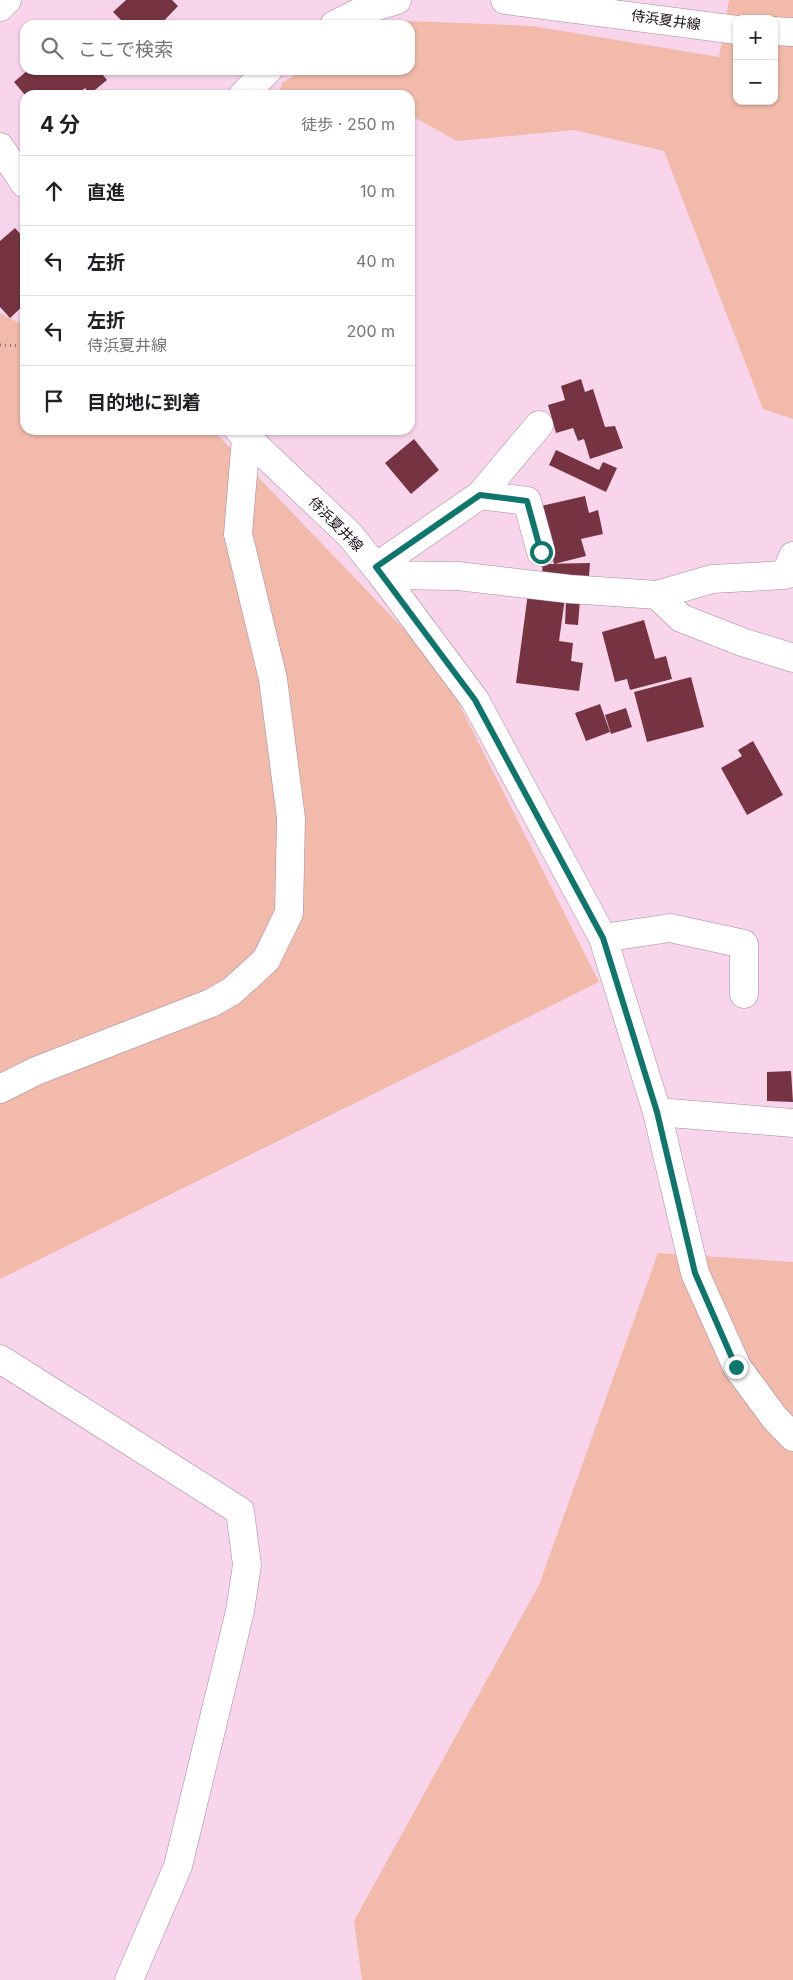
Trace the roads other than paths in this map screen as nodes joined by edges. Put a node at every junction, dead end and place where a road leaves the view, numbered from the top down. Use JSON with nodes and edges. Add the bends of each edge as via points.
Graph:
{"nodes":[{"id":1,"x":7,"y":0,"type":"edge"},
{"id":2,"x":396,"y":0,"type":"edge"},
{"id":3,"x":505,"y":0,"type":"edge"},
{"id":4,"x":0,"y":8,"type":"edge"},
{"id":5,"x":344,"y":20,"type":"edge"},
{"id":6,"x":733,"y":29,"type":"edge"},
{"id":7,"x":778,"y":31,"type":"edge"},
{"id":8,"x":793,"y":32,"type":"edge"},
{"id":9,"x":263,"y":75,"type":"edge"},
{"id":10,"x":248,"y":90,"type":"edge"},
{"id":11,"x":0,"y":147,"type":"edge"},
{"id":12,"x":20,"y":177,"type":"edge"},
{"id":13,"x":539,"y":425,"type":"dead end"},
{"id":14,"x":242,"y":435,"type":"edge"},
{"id":15,"x":243,"y":435,"type":"edge"},
{"id":16,"x":480,"y":495,"type":"junction"},
{"id":17,"x":541,"y":552,"type":"dead end"},
{"id":18,"x":793,"y":556,"type":"edge"},
{"id":19,"x":379,"y":571,"type":"junction"},
{"id":20,"x":657,"y":595,"type":"junction"},
{"id":21,"x":793,"y":658,"type":"edge"},
{"id":22,"x":603,"y":938,"type":"junction"},
{"id":23,"x":744,"y":994,"type":"dead end"},
{"id":24,"x":0,"y":1089,"type":"edge"},
{"id":25,"x":657,"y":1112,"type":"junction"},
{"id":26,"x":793,"y":1123,"type":"edge"},
{"id":27,"x":0,"y":1359,"type":"edge"},
{"id":28,"x":793,"y":1437,"type":"edge"},
{"id":29,"x":129,"y":1980,"type":"edge"}],
"edges":[{"from":1,"to":4,"type":"street"},
{"from":2,"to":5,"type":"street"},
{"from":3,"to":6,"type":"street","name":"侍浜夏井線"},
{"from":7,"to":8,"type":"street"},
{"from":9,"to":10,"type":"street"},
{"from":11,"to":12,"type":"street"},
{"from":13,"to":16,"type":"street"},
{"from":14,"to":24,"type":"street","via":[[238,534],[274,689],[291,818],[289,913],[266,960],[232,991],[211,1003],[36,1071]]},
{"from":15,"to":19,"type":"street","name":"侍浜夏井線","via":[[350,536]]},
{"from":16,"to":17,"type":"street","via":[[527,501]]},
{"from":16,"to":19,"type":"street"},
{"from":18,"to":20,"type":"street","via":[[785,575],[712,579]]},
{"from":19,"to":20,"type":"street"},
{"from":19,"to":22,"type":"street","name":"侍浜夏井線","via":[[475,700]]},
{"from":20,"to":21,"type":"street","via":[[681,618]]},
{"from":22,"to":23,"type":"street","via":[[670,928],[744,944]]},
{"from":22,"to":25,"type":"street","name":"侍浜夏井線"},
{"from":25,"to":26,"type":"street"},
{"from":25,"to":28,"type":"street","name":"侍浜夏井線","via":[[695,1273],[736,1367]]},
{"from":27,"to":29,"type":"street","via":[[240,1511],[247,1565],[240,1611],[178,1866]]}]}
